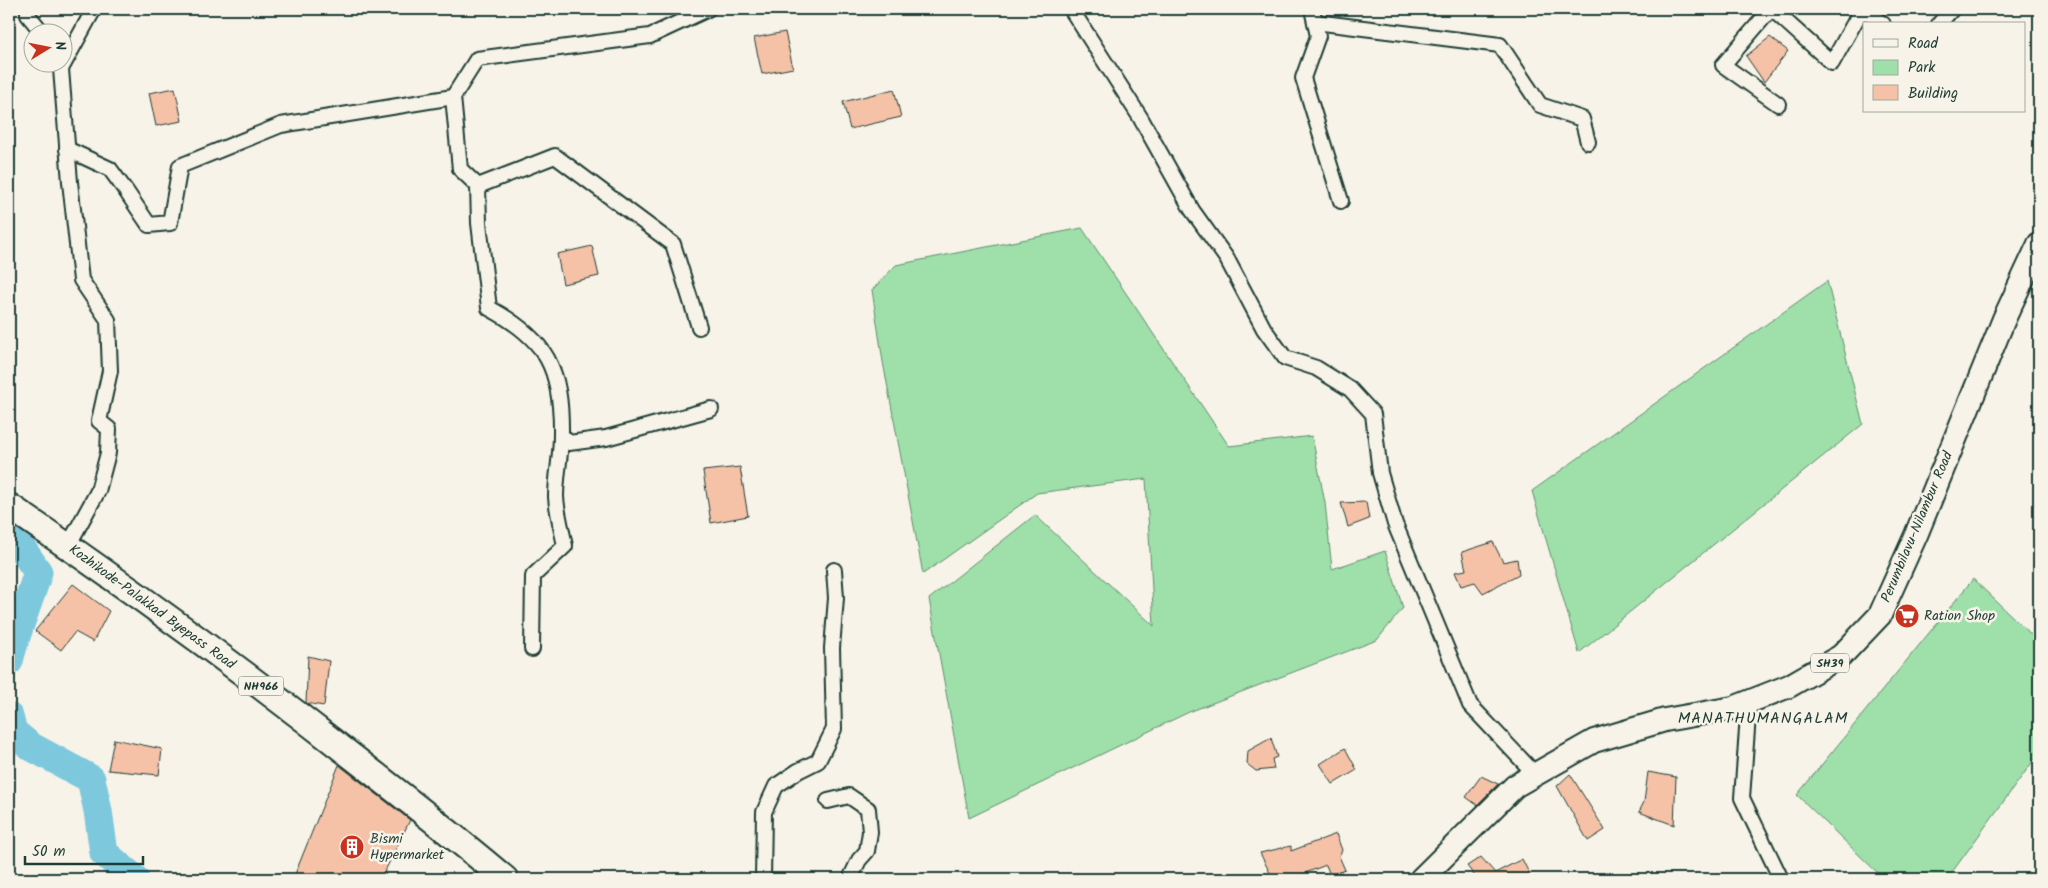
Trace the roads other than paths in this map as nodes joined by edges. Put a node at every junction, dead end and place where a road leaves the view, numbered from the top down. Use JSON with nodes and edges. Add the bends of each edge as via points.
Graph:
{"nodes":[{"id":1,"x":28,"y":9,"type":"edge"},
{"id":2,"x":94,"y":9,"type":"edge"},
{"id":3,"x":708,"y":9,"type":"edge"},
{"id":4,"x":1071,"y":9,"type":"edge"},
{"id":5,"x":1772,"y":9,"type":"edge"},
{"id":6,"x":1952,"y":9,"type":"edge"},
{"id":7,"x":1313,"y":15,"type":"edge"},
{"id":8,"x":34,"y":22,"type":"edge"},
{"id":9,"x":1880,"y":22,"type":"edge"},
{"id":10,"x":1942,"y":22,"type":"edge"},
{"id":11,"x":72,"y":46,"type":"edge"},
{"id":12,"x":61,"y":72,"type":"edge"},
{"id":13,"x":453,"y":97,"type":"junction"},
{"id":14,"x":1778,"y":104,"type":"dead end"},
{"id":15,"x":1588,"y":142,"type":"dead end"},
{"id":16,"x":67,"y":149,"type":"junction"},
{"id":17,"x":478,"y":186,"type":"junction"},
{"id":18,"x":1341,"y":201,"type":"dead end"},
{"id":19,"x":2039,"y":244,"type":"edge"},
{"id":20,"x":699,"y":327,"type":"dead end"},
{"id":21,"x":711,"y":409,"type":"dead end"},
{"id":22,"x":561,"y":435,"type":"junction"},
{"id":23,"x":9,"y":506,"type":"edge"},
{"id":24,"x":68,"y":546,"type":"junction"},
{"id":25,"x":834,"y":570,"type":"dead end"},
{"id":26,"x":532,"y":649,"type":"dead end"},
{"id":27,"x":1749,"y":702,"type":"junction"},
{"id":28,"x":1536,"y":774,"type":"junction"},
{"id":29,"x":828,"y":801,"type":"dead end"},
{"id":30,"x":505,"y":879,"type":"edge"},
{"id":31,"x":763,"y":879,"type":"edge"},
{"id":32,"x":850,"y":879,"type":"edge"},
{"id":33,"x":1421,"y":879,"type":"edge"},
{"id":34,"x":1781,"y":879,"type":"edge"}],
"edges":[{"from":1,"to":8,"type":"street"},
{"from":2,"to":11,"type":"street"},
{"from":3,"to":13,"type":"street","via":[[650,36],[477,58]]},
{"from":4,"to":28,"type":"street","via":[[1140,117],[1192,210],[1227,259],[1264,329],[1285,358],[1316,368],[1350,389],[1373,414],[1380,473],[1395,524],[1470,705]]},
{"from":5,"to":9,"type":"street","via":[[1832,63],[1862,9]]},
{"from":5,"to":14,"type":"street","via":[[1723,65]]},
{"from":6,"to":10,"type":"street"},
{"from":7,"to":15,"type":"street","via":[[1500,45],[1540,105],[1582,120]]},
{"from":7,"to":18,"type":"street","via":[[1318,36],[1303,78]]},
{"from":12,"to":16,"type":"street"},
{"from":13,"to":16,"type":"street","via":[[281,125],[180,166],[170,223],[148,225],[110,169]]},
{"from":13,"to":17,"type":"street","via":[[460,169]]},
{"from":16,"to":24,"type":"street","via":[[81,280],[108,320],[110,371],[99,421],[109,428],[108,453],[98,491]]},
{"from":17,"to":20,"type":"street","via":[[555,156],[673,244]]},
{"from":17,"to":22,"type":"street","via":[[489,308],[513,321],[537,341],[551,363],[559,396]]},
{"from":19,"to":27,"type":"main road","name":"Perumbilavu-Nilambur Road","number":"SH39","via":[[1880,615],[1841,656],[1789,686]]},
{"from":21,"to":22,"type":"street","via":[[606,438],[569,443]]},
{"from":22,"to":26,"type":"street","via":[[556,497],[565,546],[533,576]]},
{"from":23,"to":24,"type":"highway","name":"Kozhikode-Palakkad Byepass Road","number":"NH966"},
{"from":24,"to":30,"type":"highway","name":"Kozhikode-Palakkad Byepass Road","number":"NH966","via":[[245,674]]},
{"from":25,"to":31,"type":"street","via":[[834,729],[818,761],[776,786],[764,812]]},
{"from":27,"to":28,"type":"main road","name":"Perumbilavu-Nilambur Road","number":"SH39","via":[[1733,708],[1665,720],[1594,740]]},
{"from":27,"to":34,"type":"street","via":[[1742,798]]},
{"from":28,"to":33,"type":"main road","name":"Perumbilavu-Nilambur Road","number":"SH39","via":[[1515,786]]},
{"from":29,"to":32,"type":"street","via":[[849,796],[868,809],[870,832],[867,851]]}]}
